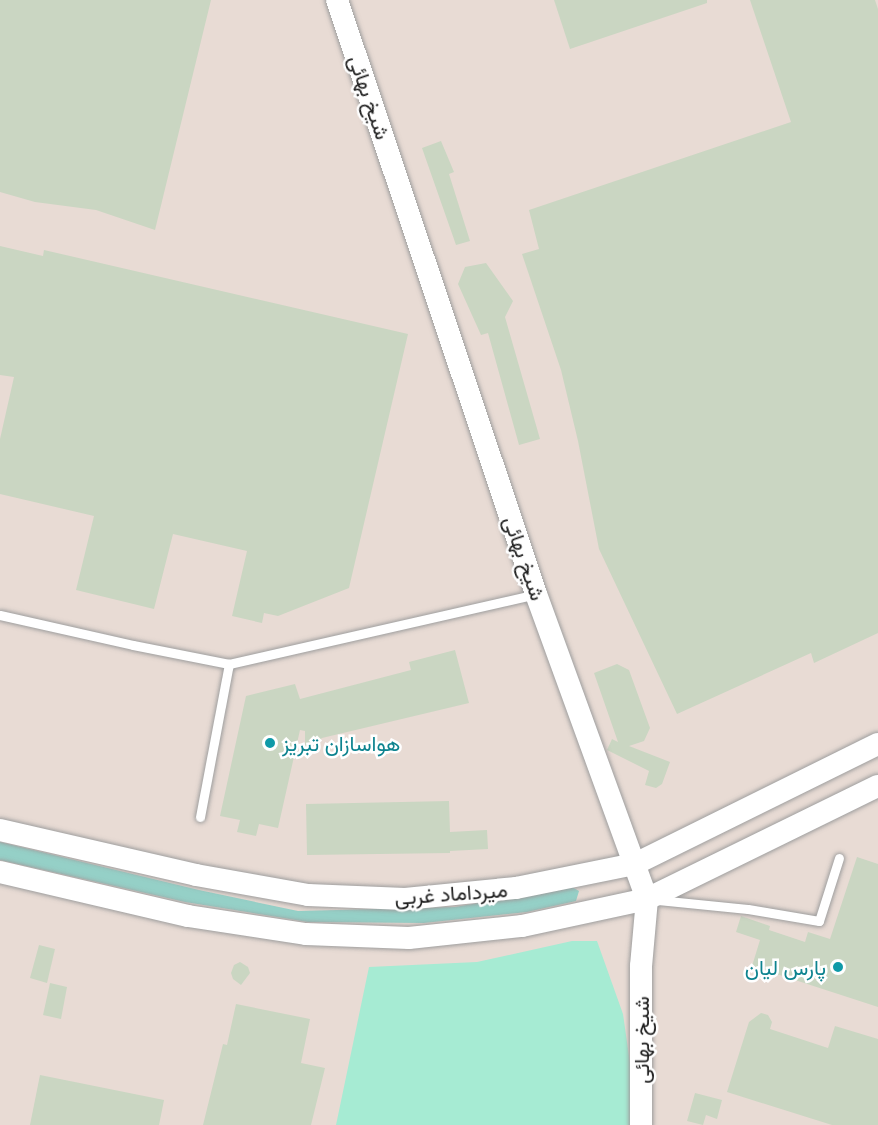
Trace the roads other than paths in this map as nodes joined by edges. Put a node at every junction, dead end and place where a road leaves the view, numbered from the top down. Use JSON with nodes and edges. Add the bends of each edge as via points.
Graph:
{"nodes":[{"id":1,"x":337,"y":0,"type":"edge"},
{"id":2,"x":536,"y":594,"type":"junction"},
{"id":3,"x":0,"y":615,"type":"edge"},
{"id":4,"x":229,"y":664,"type":"junction"},
{"id":5,"x":878,"y":744,"type":"edge"},
{"id":6,"x":878,"y":786,"type":"edge"},
{"id":7,"x":200,"y":816,"type":"dead end"},
{"id":8,"x":0,"y":830,"type":"edge"},
{"id":9,"x":839,"y":858,"type":"dead end"},
{"id":10,"x":635,"y":864,"type":"junction"},
{"id":11,"x":0,"y":872,"type":"edge"},
{"id":12,"x":647,"y":899,"type":"junction"},
{"id":13,"x":641,"y":1125,"type":"edge"}],
"edges":[{"from":1,"to":2,"type":"street","name":"شیخ بهائی"},
{"from":2,"to":4,"type":"lane"},
{"from":2,"to":10,"type":"street","name":"شیخ بهائی"},
{"from":3,"to":4,"type":"lane"},
{"from":4,"to":7,"type":"lane"},
{"from":5,"to":10,"type":"street","name":"میرداماد غربی"},
{"from":6,"to":12,"type":"street","name":"میرداماد غربی"},
{"from":8,"to":10,"type":"street","name":"میرداماد غربی","via":[[308,896],[416,898],[516,888]]},
{"from":9,"to":12,"type":"lane","via":[[819,921]]},
{"from":10,"to":12,"type":"street","name":"شیخ بهائی"},
{"from":11,"to":12,"type":"street","name":"میرداماد غربی","via":[[188,916],[306,934],[409,938],[522,926]]},
{"from":12,"to":13,"type":"street","name":"شیخ بهائی","via":[[641,966]]}]}
